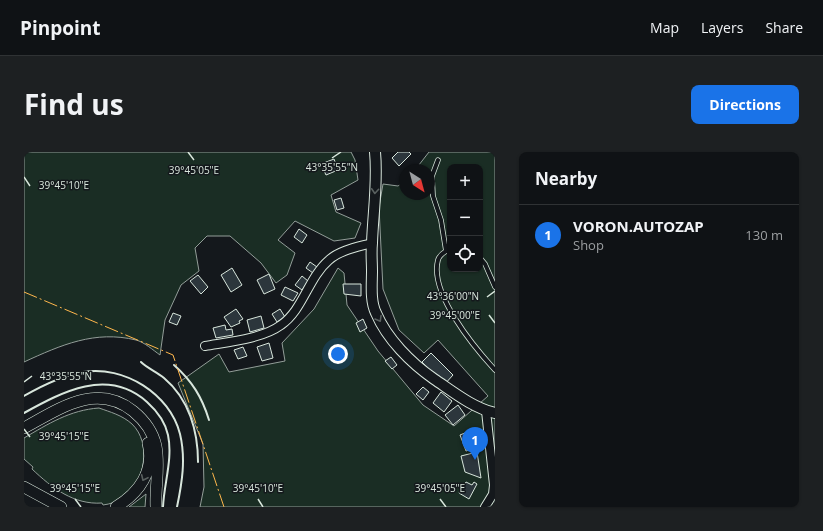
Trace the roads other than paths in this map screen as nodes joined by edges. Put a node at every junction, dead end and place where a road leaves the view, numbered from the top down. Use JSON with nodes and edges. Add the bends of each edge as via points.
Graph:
{"nodes":[{"id":1,"x":376,"y":152,"type":"edge"},
{"id":2,"x":438,"y":160,"type":"dead end"},
{"id":3,"x":372,"y":243,"type":"junction"},
{"id":4,"x":447,"y":246,"type":"edge"},
{"id":5,"x":447,"y":251,"type":"edge"},
{"id":6,"x":483,"y":261,"type":"edge"},
{"id":7,"x":495,"y":287,"type":"edge"},
{"id":8,"x":205,"y":346,"type":"dead end"},
{"id":9,"x":495,"y":370,"type":"edge"},
{"id":10,"x":125,"y":405,"type":"junction"},
{"id":11,"x":490,"y":412,"type":"edge"},
{"id":12,"x":24,"y":428,"type":"edge"},
{"id":13,"x":24,"y":488,"type":"edge"},
{"id":14,"x":46,"y":507,"type":"edge"},
{"id":15,"x":61,"y":507,"type":"edge"},
{"id":16,"x":116,"y":507,"type":"edge"},
{"id":17,"x":156,"y":507,"type":"edge"},
{"id":18,"x":485,"y":507,"type":"edge"}],
"edges":[{"from":1,"to":3,"type":"street","one_way":true},
{"from":2,"to":4,"type":"lane","via":[[432,176],[433,196]]},
{"from":3,"to":8,"type":"street","via":[[340,253],[330,259],[316,273],[291,317],[281,326],[268,332]]},
{"from":3,"to":11,"type":"street","one_way":true,"via":[[373,303],[385,330],[428,374],[453,392]]},
{"from":5,"to":9,"type":"lane","via":[[438,258],[437,272],[441,287],[458,326]]},
{"from":6,"to":7,"type":"lane"},
{"from":10,"to":12,"type":"main road","via":[[104,398],[79,400]]},
{"from":10,"to":16,"type":"main road","one_way":true,"via":[[142,428],[150,453],[150,463],[144,481],[136,492]]},
{"from":10,"to":17,"type":"main road","via":[[146,423],[156,444]]},
{"from":11,"to":18,"type":"street","via":[[494,485],[493,494]]},
{"from":13,"to":14,"type":"main road"},
{"from":13,"to":15,"type":"main road"}]}
